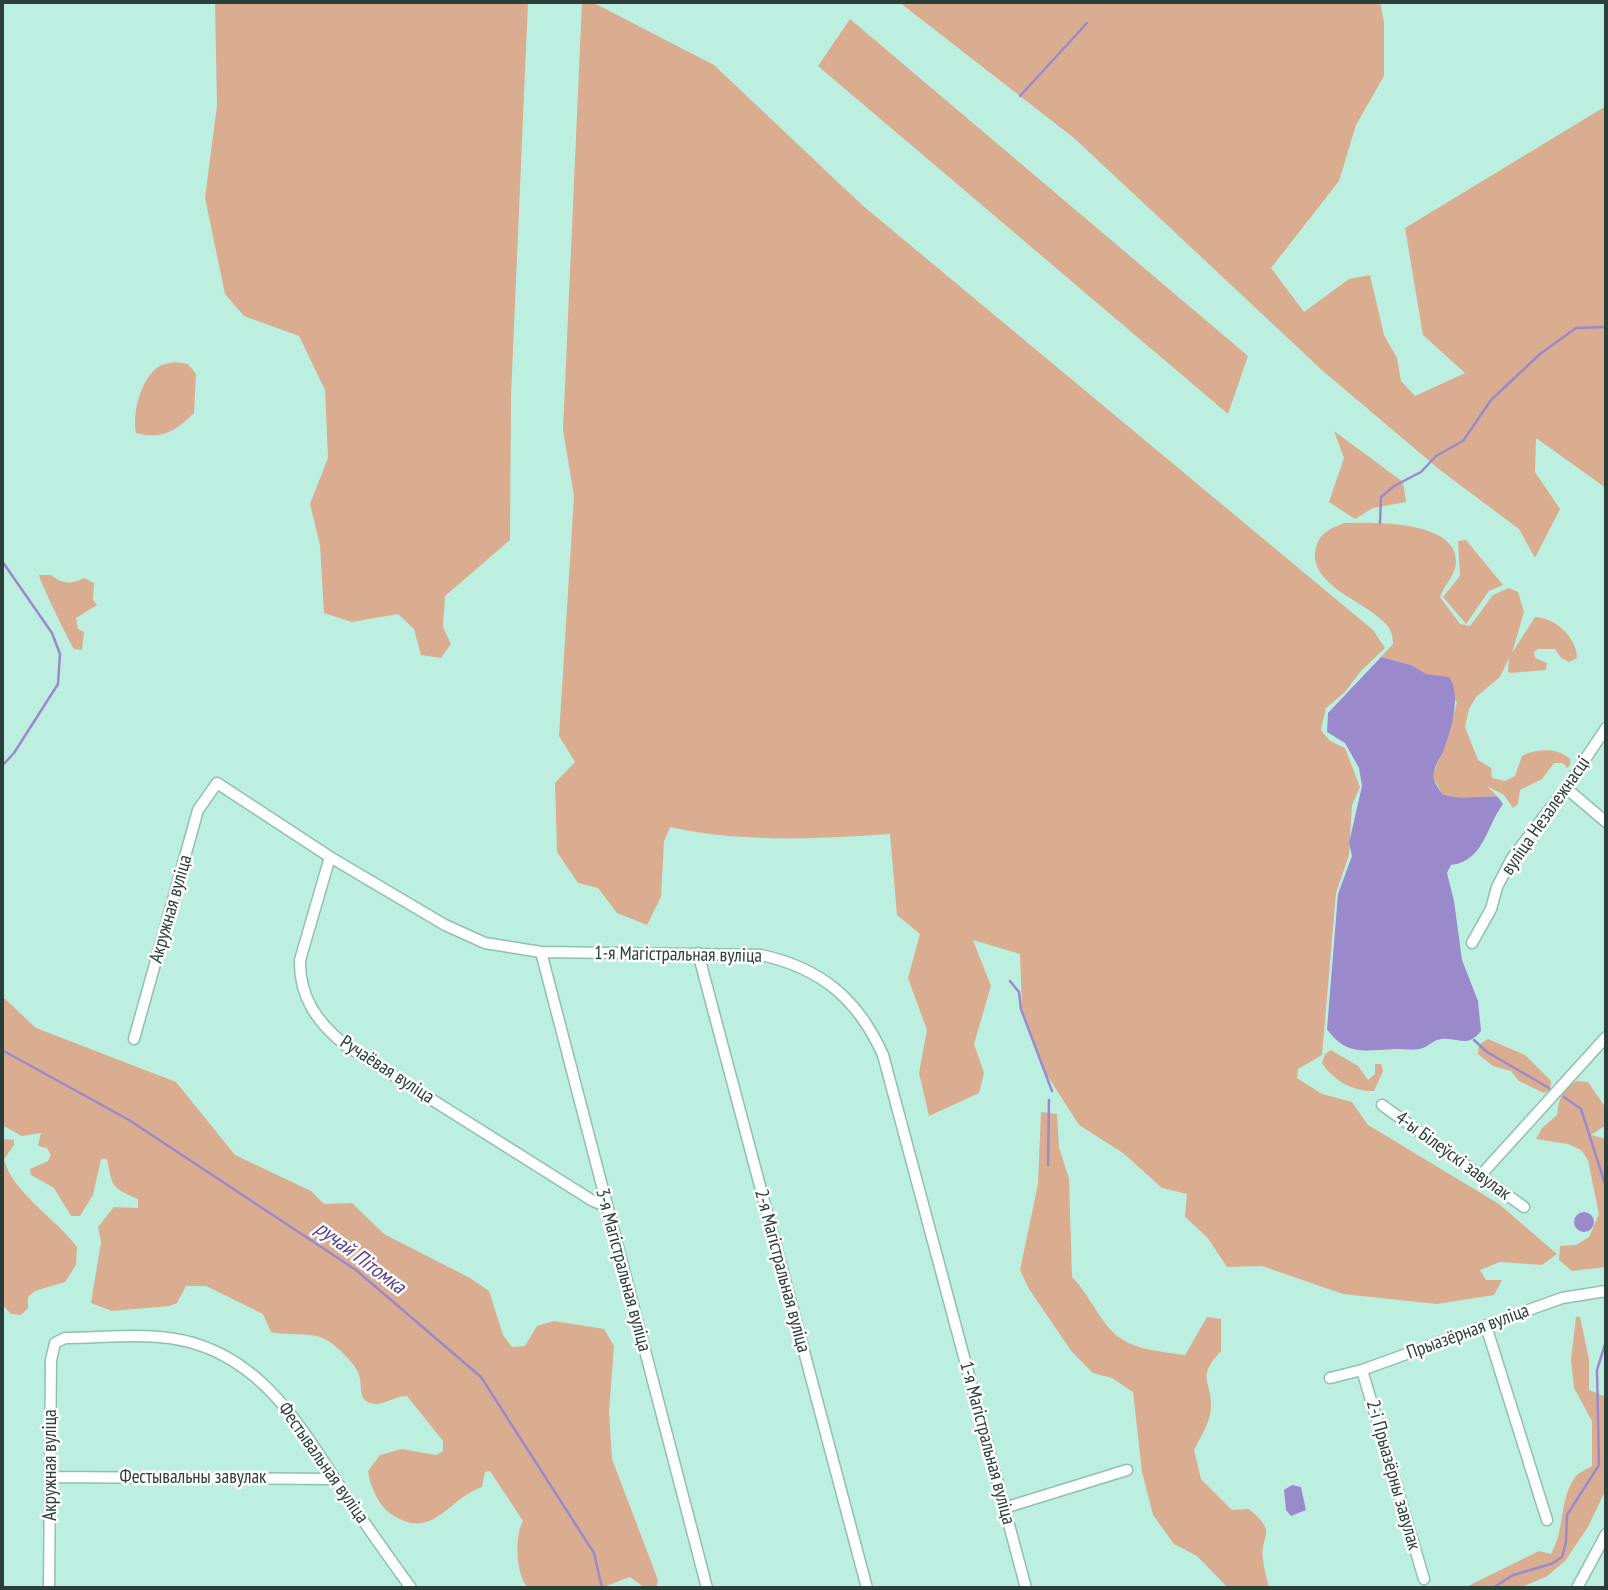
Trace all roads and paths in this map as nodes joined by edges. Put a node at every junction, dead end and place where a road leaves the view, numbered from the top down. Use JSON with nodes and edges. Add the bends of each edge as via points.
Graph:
{"nodes":[{"id":1,"x":1606,"y":728,"type":"edge"},
{"id":2,"x":217,"y":783,"type":"joint"},
{"id":3,"x":1566,"y":788,"type":"junction"},
{"id":4,"x":1606,"y":822,"type":"edge"},
{"id":5,"x":331,"y":857,"type":"junction"},
{"id":6,"x":1472,"y":943,"type":"dead end"},
{"id":7,"x":541,"y":952,"type":"junction"},
{"id":8,"x":698,"y":953,"type":"junction"},
{"id":9,"x":1606,"y":1037,"type":"edge"},
{"id":10,"x":134,"y":1039,"type":"dead end"},
{"id":11,"x":1382,"y":1105,"type":"dead end"},
{"id":12,"x":1480,"y":1176,"type":"junction"},
{"id":13,"x":605,"y":1206,"type":"junction"},
{"id":14,"x":1524,"y":1207,"type":"dead end"},
{"id":15,"x":1606,"y":1291,"type":"edge"},
{"id":16,"x":1486,"y":1326,"type":"junction"},
{"id":17,"x":55,"y":1343,"type":"joint"},
{"id":18,"x":1362,"y":1370,"type":"junction"},
{"id":19,"x":1330,"y":1378,"type":"dead end"},
{"id":20,"x":1127,"y":1470,"type":"dead end"},
{"id":21,"x":51,"y":1477,"type":"junction"},
{"id":22,"x":335,"y":1479,"type":"junction"},
{"id":23,"x":1004,"y":1508,"type":"junction"},
{"id":24,"x":1547,"y":1520,"type":"dead end"},
{"id":25,"x":1606,"y":1534,"type":"edge"},
{"id":26,"x":1424,"y":1580,"type":"dead end"},
{"id":27,"x":50,"y":1588,"type":"edge"},
{"id":28,"x":411,"y":1588,"type":"edge"},
{"id":29,"x":707,"y":1588,"type":"edge"},
{"id":30,"x":867,"y":1588,"type":"edge"},
{"id":31,"x":1026,"y":1588,"type":"edge"},
{"id":32,"x":1577,"y":1588,"type":"edge"}],
"edges":[{"from":1,"to":3,"type":"street","name":"вуліца Незалежнасці"},
{"from":2,"to":5,"type":"street","name":"1-я Магістральная вуліца"},
{"from":2,"to":10,"type":"street","name":"Акружная вуліца","via":[[198,810]]},
{"from":3,"to":4,"type":"street"},
{"from":3,"to":6,"type":"street","name":"вуліца Незалежнасці","via":[[1512,858]]},
{"from":5,"to":7,"type":"street","name":"1-я Магістральная вуліца","via":[[485,943]]},
{"from":5,"to":13,"type":"street","name":"Ручаёвая вуліца","via":[[300,960],[305,995],[325,1028]]},
{"from":7,"to":8,"type":"street","name":"1-я Магістральная вуліца"},
{"from":7,"to":13,"type":"street","name":"3-я Магістральная вуліца"},
{"from":8,"to":23,"type":"street","name":"1-я Магістральная вуліца","via":[[733,952],[790,961],[832,985],[870,1025],[895,1092]]},
{"from":8,"to":30,"type":"street","name":"2-я Магістральная вуліца"},
{"from":9,"to":12,"type":"street"},
{"from":11,"to":12,"type":"street","name":"4-ы Білеўскі завулак"},
{"from":12,"to":14,"type":"street","name":"4-ы Білеўскі завулак"},
{"from":13,"to":29,"type":"street","name":"3-я Магістральная вуліца"},
{"from":15,"to":16,"type":"street","name":"Прыазёрная вуліца","via":[[1562,1298]]},
{"from":16,"to":18,"type":"street","name":"Прыазёрная вуліца"},
{"from":16,"to":24,"type":"street"},
{"from":17,"to":21,"type":"street","name":"Акружная вуліца"},
{"from":17,"to":22,"type":"street","name":"Фестывальная вуліца","via":[[65,1338],[163,1338],[217,1352],[269,1387]]},
{"from":18,"to":19,"type":"street","name":"Прыазёрная вуліца"},
{"from":18,"to":26,"type":"street","name":"2-і Прыазёрны завулак"},
{"from":20,"to":23,"type":"street"},
{"from":21,"to":22,"type":"street","name":"Фестывальны завулак"},
{"from":21,"to":27,"type":"street","name":"Акружная вуліца"},
{"from":22,"to":28,"type":"street","name":"Фестывальная вуліца"},
{"from":23,"to":31,"type":"street","name":"1-я Магістральная вуліца"},
{"from":25,"to":32,"type":"street"}]}
